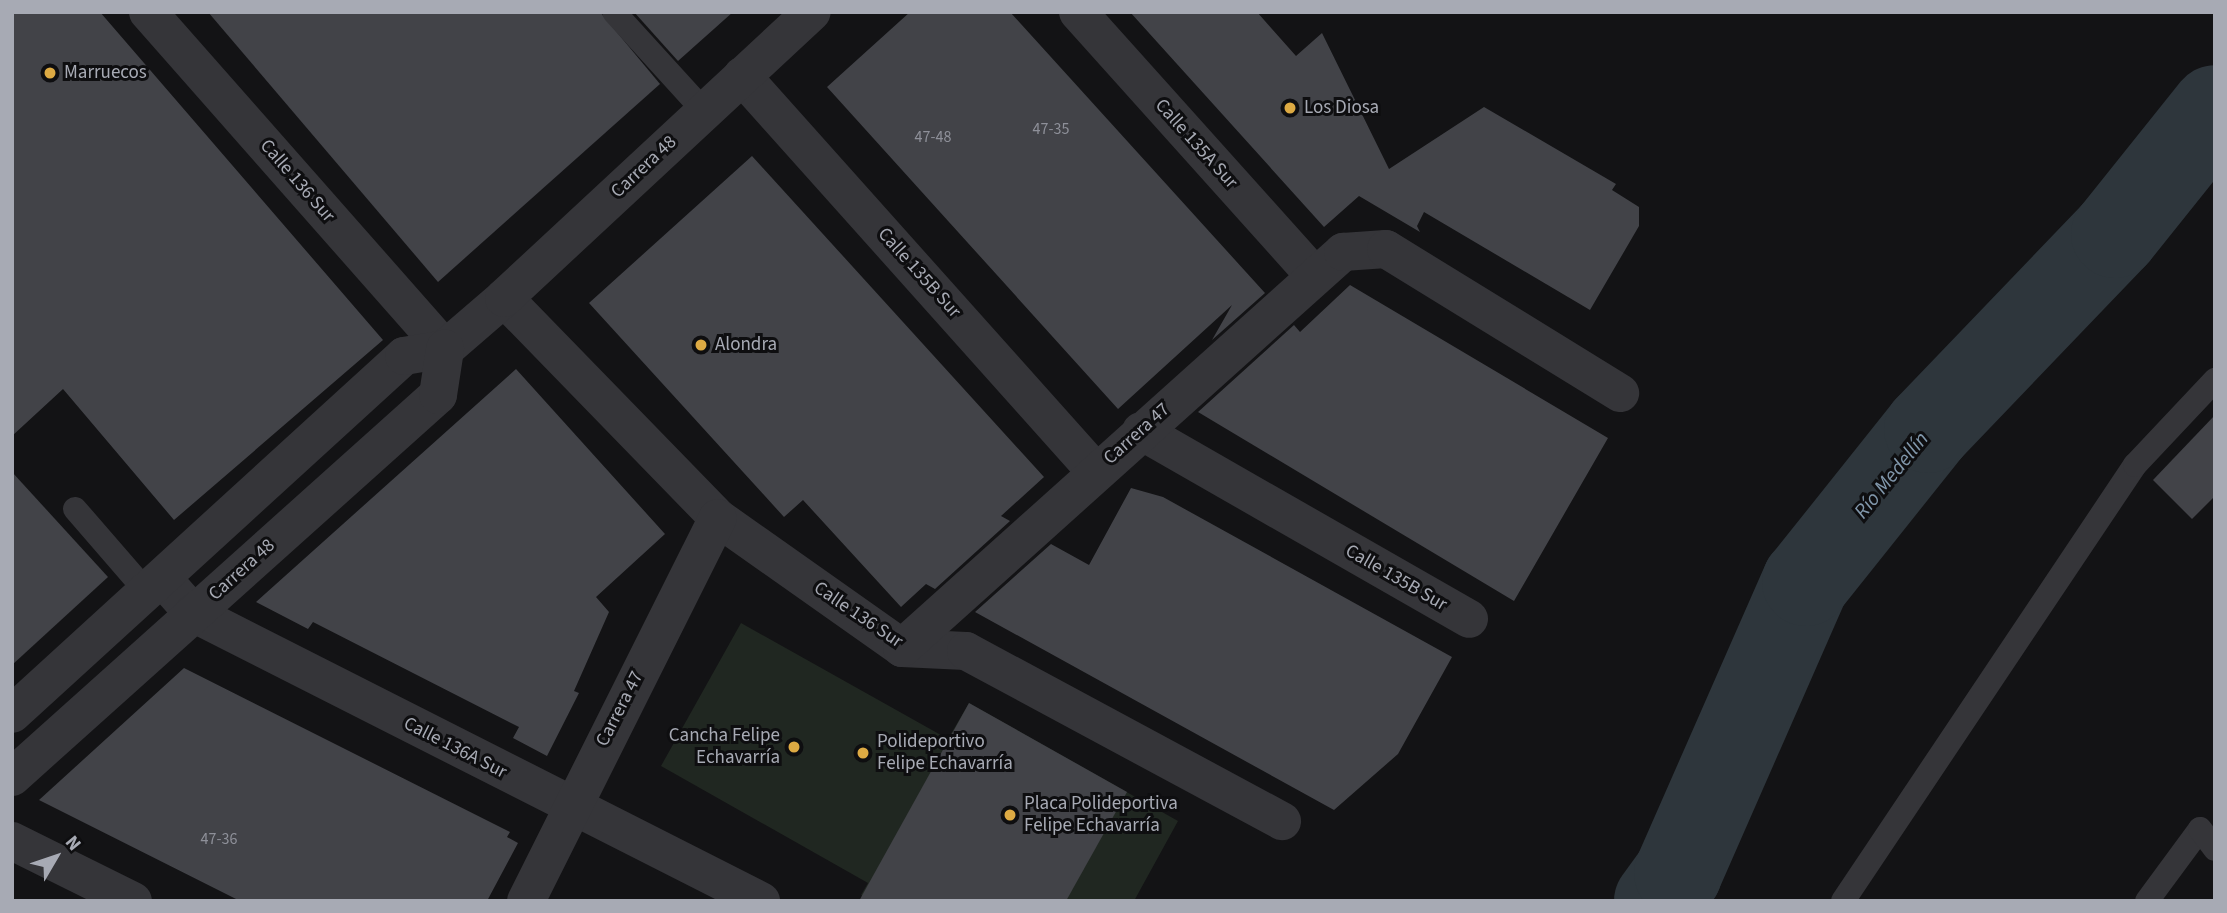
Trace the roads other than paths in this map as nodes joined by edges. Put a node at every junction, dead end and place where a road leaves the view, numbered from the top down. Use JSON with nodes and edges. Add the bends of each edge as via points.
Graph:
{"nodes":[{"id":1,"x":148,"y":12,"type":"edge"},
{"id":2,"x":614,"y":12,"type":"edge"},
{"id":3,"x":812,"y":12,"type":"edge"},
{"id":4,"x":1078,"y":12,"type":"edge"},
{"id":5,"x":742,"y":76,"type":"junction"},
{"id":6,"x":704,"y":111,"type":"junction"},
{"id":7,"x":1314,"y":275,"type":"junction"},
{"id":8,"x":504,"y":298,"type":"junction"},
{"id":9,"x":445,"y":349,"type":"junction"},
{"id":10,"x":2215,"y":380,"type":"edge"},
{"id":11,"x":1620,"y":393,"type":"dead end"},
{"id":12,"x":1141,"y":431,"type":"junction"},
{"id":13,"x":1095,"y":471,"type":"junction"},
{"id":14,"x":75,"y":509,"type":"dead end"},
{"id":15,"x":718,"y":518,"type":"junction"},
{"id":16,"x":154,"y":585,"type":"junction"},
{"id":17,"x":193,"y":613,"type":"junction"},
{"id":18,"x":1469,"y":619,"type":"dead end"},
{"id":19,"x":902,"y":648,"type":"junction"},
{"id":20,"x":12,"y":714,"type":"edge"},
{"id":21,"x":12,"y":777,"type":"edge"},
{"id":22,"x":570,"y":807,"type":"junction"},
{"id":23,"x":1282,"y":821,"type":"dead end"},
{"id":24,"x":12,"y":841,"type":"edge"},
{"id":25,"x":2215,"y":849,"type":"edge"},
{"id":26,"x":133,"y":901,"type":"edge"},
{"id":27,"x":526,"y":901,"type":"edge"},
{"id":28,"x":761,"y":901,"type":"edge"},
{"id":29,"x":1843,"y":901,"type":"edge"},
{"id":30,"x":2147,"y":901,"type":"edge"}],
"edges":[{"from":1,"to":9,"type":"street","name":"Calle 136 Sur"},
{"from":2,"to":6,"type":"lane"},
{"from":3,"to":5,"type":"street","name":"Carrera 48"},
{"from":4,"to":7,"type":"street","name":"Calle 135A Sur"},
{"from":5,"to":6,"type":"street","name":"Carrera 48"},
{"from":5,"to":13,"type":"street","name":"Calle 135B Sur"},
{"from":6,"to":8,"type":"street","name":"Carrera 48"},
{"from":7,"to":11,"type":"street","name":"Carrera 47","via":[[1343,252],[1386,249]]},
{"from":7,"to":12,"type":"street","name":"Carrera 47"},
{"from":8,"to":9,"type":"street","name":"Carrera 48"},
{"from":8,"to":15,"type":"street","name":"Calle 136 Sur"},
{"from":9,"to":16,"type":"street","via":[[404,356]]},
{"from":9,"to":17,"type":"street","name":"Carrera 48","via":[[438,395]]},
{"from":10,"to":29,"type":"lane","via":[[2135,465]]},
{"from":12,"to":13,"type":"street","name":"Carrera 47"},
{"from":12,"to":18,"type":"street","name":"Calle 135B Sur"},
{"from":13,"to":19,"type":"street","name":"Carrera 47"},
{"from":14,"to":16,"type":"lane"},
{"from":15,"to":19,"type":"street","name":"Calle 136 Sur"},
{"from":15,"to":22,"type":"street","name":"Carrera 47"},
{"from":16,"to":17,"type":"street","name":"Calle 136A Sur"},
{"from":16,"to":20,"type":"street"},
{"from":17,"to":21,"type":"street","name":"Carrera 48"},
{"from":17,"to":22,"type":"street","name":"Calle 136A Sur"},
{"from":19,"to":23,"type":"street","name":"Calle 136 Sur","via":[[966,651]]},
{"from":22,"to":27,"type":"street","name":"Carrera 47"},
{"from":22,"to":28,"type":"street","name":"Calle 136A Sur"},
{"from":24,"to":26,"type":"street"},
{"from":25,"to":30,"type":"lane","via":[[2200,829]]}]}
